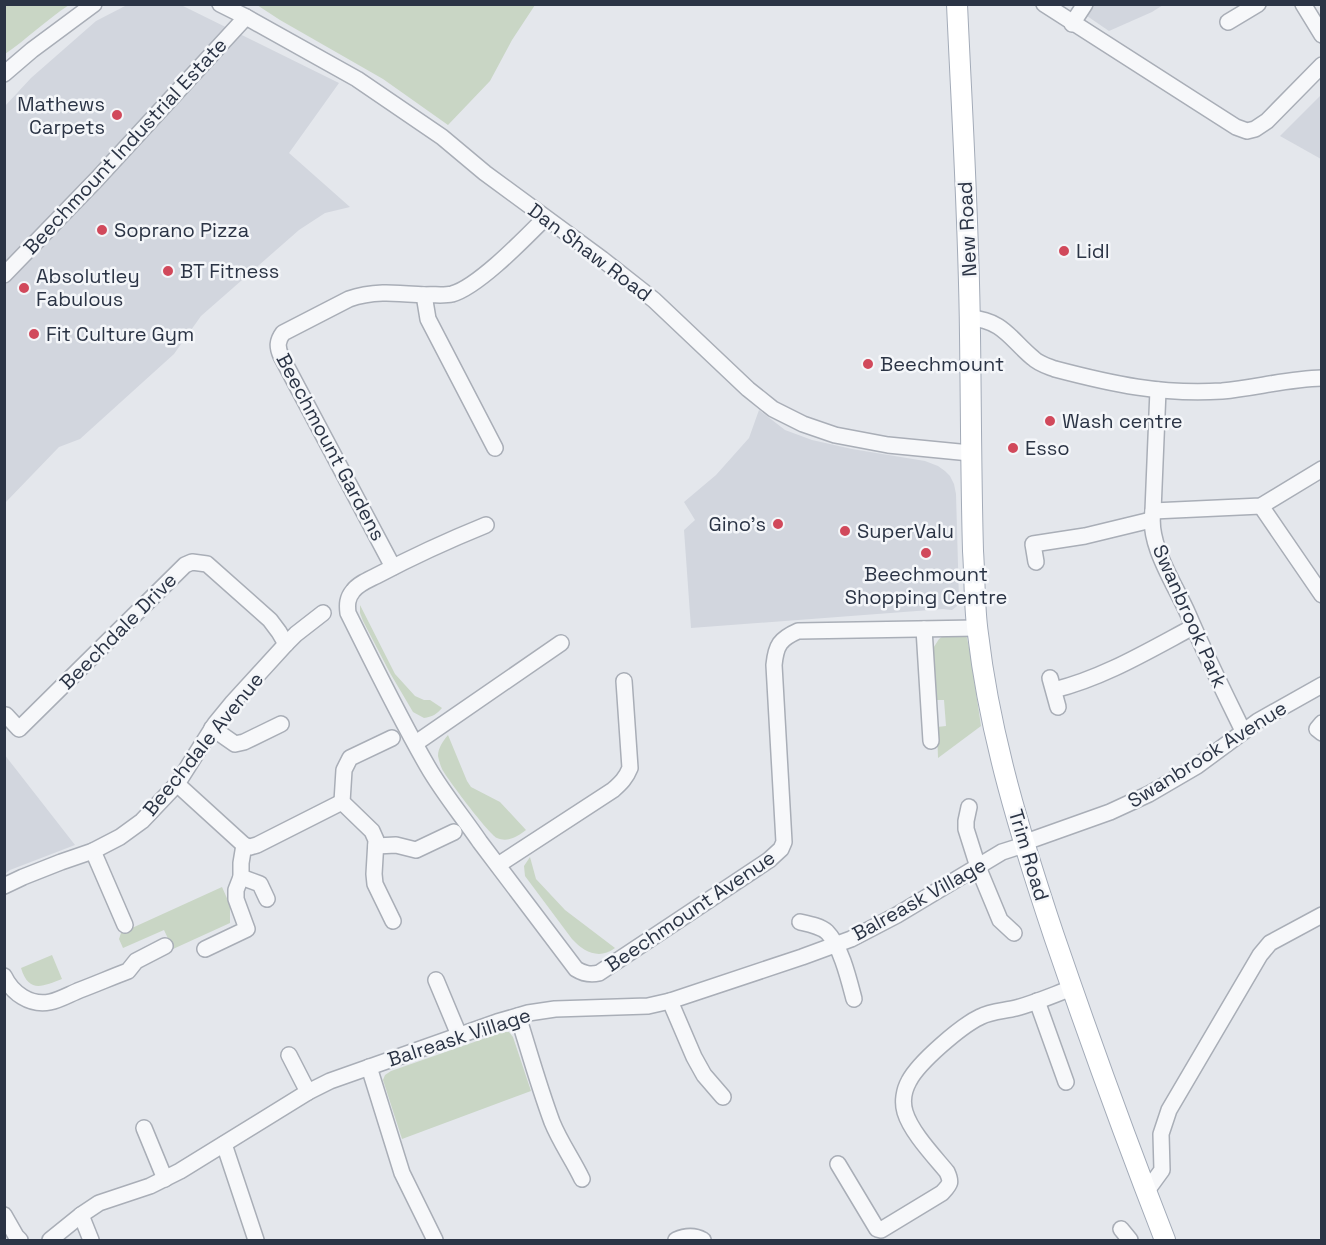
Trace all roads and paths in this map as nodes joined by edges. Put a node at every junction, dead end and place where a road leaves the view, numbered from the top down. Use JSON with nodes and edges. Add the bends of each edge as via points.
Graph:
{"nodes":[{"id":1,"x":94,"y":4,"type":"edge"},
{"id":2,"x":220,"y":4,"type":"edge"},
{"id":3,"x":957,"y":4,"type":"edge"},
{"id":4,"x":1044,"y":4,"type":"edge"},
{"id":5,"x":1085,"y":4,"type":"edge"},
{"id":6,"x":1258,"y":4,"type":"edge"},
{"id":7,"x":1303,"y":4,"type":"edge"},
{"id":8,"x":246,"y":17,"type":"junction"},
{"id":9,"x":1228,"y":22,"type":"dead end"},
{"id":10,"x":1072,"y":24,"type":"junction"},
{"id":11,"x":1322,"y":35,"type":"edge"},
{"id":12,"x":1322,"y":65,"type":"edge"},
{"id":13,"x":4,"y":74,"type":"edge"},
{"id":14,"x":545,"y":218,"type":"junction"},
{"id":15,"x":4,"y":275,"type":"edge"},
{"id":16,"x":424,"y":295,"type":"junction"},
{"id":17,"x":970,"y":318,"type":"junction"},
{"id":18,"x":1322,"y":378,"type":"edge"},
{"id":19,"x":1158,"y":390,"type":"junction"},
{"id":20,"x":495,"y":448,"type":"dead end"},
{"id":21,"x":970,"y":453,"type":"junction"},
{"id":22,"x":1322,"y":469,"type":"edge"},
{"id":23,"x":1261,"y":506,"type":"junction"},
{"id":24,"x":1152,"y":515,"type":"junction"},
{"id":25,"x":486,"y":525,"type":"dead end"},
{"id":26,"x":1036,"y":562,"type":"dead end"},
{"id":27,"x":393,"y":567,"type":"junction"},
{"id":28,"x":1322,"y":595,"type":"edge"},
{"id":29,"x":323,"y":613,"type":"dead end"},
{"id":30,"x":1193,"y":627,"type":"junction"},
{"id":31,"x":977,"y":628,"type":"junction"},
{"id":32,"x":924,"y":629,"type":"junction"},
{"id":33,"x":561,"y":643,"type":"dead end"},
{"id":34,"x":286,"y":644,"type":"junction"},
{"id":35,"x":624,"y":681,"type":"dead end"},
{"id":36,"x":1322,"y":684,"type":"edge"},
{"id":37,"x":1058,"y":707,"type":"dead end"},
{"id":38,"x":6,"y":716,"type":"dead end"},
{"id":39,"x":1322,"y":723,"type":"edge"},
{"id":40,"x":281,"y":724,"type":"dead end"},
{"id":41,"x":212,"y":729,"type":"junction"},
{"id":42,"x":1243,"y":731,"type":"junction"},
{"id":43,"x":1322,"y":733,"type":"edge"},
{"id":44,"x":392,"y":738,"type":"dead end"},
{"id":45,"x":931,"y":741,"type":"dead end"},
{"id":46,"x":416,"y":743,"type":"junction"},
{"id":47,"x":177,"y":784,"type":"junction"},
{"id":48,"x":342,"y":802,"type":"junction"},
{"id":49,"x":969,"y":807,"type":"dead end"},
{"id":50,"x":454,"y":832,"type":"dead end"},
{"id":51,"x":1024,"y":844,"type":"junction"},
{"id":52,"x":244,"y":845,"type":"junction"},
{"id":53,"x":376,"y":846,"type":"junction"},
{"id":54,"x":93,"y":851,"type":"junction"},
{"id":55,"x":498,"y":865,"type":"junction"},
{"id":56,"x":978,"y":867,"type":"junction"},
{"id":57,"x":241,"y":877,"type":"junction"},
{"id":58,"x":4,"y":886,"type":"edge"},
{"id":59,"x":267,"y":899,"type":"dead end"},
{"id":60,"x":1322,"y":915,"type":"edge"},
{"id":61,"x":393,"y":921,"type":"dead end"},
{"id":62,"x":800,"y":922,"type":"dead end"},
{"id":63,"x":125,"y":925,"type":"dead end"},
{"id":64,"x":1014,"y":933,"type":"dead end"},
{"id":65,"x":835,"y":945,"type":"junction"},
{"id":66,"x":165,"y":946,"type":"dead end"},
{"id":67,"x":205,"y":949,"type":"dead end"},
{"id":68,"x":436,"y":980,"type":"dead end"},
{"id":69,"x":6,"y":984,"type":"edge"},
{"id":70,"x":1072,"y":988,"type":"junction"},
{"id":71,"x":854,"y":999,"type":"dead end"},
{"id":72,"x":670,"y":1001,"type":"junction"},
{"id":73,"x":1037,"y":1001,"type":"junction"},
{"id":74,"x":518,"y":1016,"type":"junction"},
{"id":75,"x":459,"y":1035,"type":"junction"},
{"id":76,"x":289,"y":1055,"type":"dead end"},
{"id":77,"x":369,"y":1067,"type":"junction"},
{"id":78,"x":1065,"y":1082,"type":"dead end"},
{"id":79,"x":308,"y":1092,"type":"junction"},
{"id":80,"x":723,"y":1097,"type":"dead end"},
{"id":81,"x":144,"y":1128,"type":"dead end"},
{"id":82,"x":224,"y":1144,"type":"junction"},
{"id":83,"x":838,"y":1164,"type":"dead end"},
{"id":84,"x":165,"y":1179,"type":"junction"},
{"id":85,"x":582,"y":1179,"type":"dead end"},
{"id":86,"x":1146,"y":1192,"type":"junction"},
{"id":87,"x":4,"y":1215,"type":"edge"},
{"id":88,"x":81,"y":1215,"type":"junction"},
{"id":89,"x":20,"y":1240,"type":"edge"},
{"id":90,"x":51,"y":1240,"type":"edge"},
{"id":91,"x":91,"y":1240,"type":"edge"},
{"id":92,"x":256,"y":1240,"type":"edge"},
{"id":93,"x":435,"y":1240,"type":"edge"},
{"id":94,"x":676,"y":1240,"type":"edge"},
{"id":95,"x":703,"y":1240,"type":"edge"},
{"id":96,"x":1165,"y":1240,"type":"edge"}],
"edges":[{"from":1,"to":13,"type":"street"},
{"from":2,"to":8,"type":"street","name":"Dan Shaw Road"},
{"from":3,"to":17,"type":"main road","name":"New Road"},
{"from":4,"to":10,"type":"street"},
{"from":5,"to":10,"type":"street"},
{"from":6,"to":9,"type":"street"},
{"from":7,"to":11,"type":"street"},
{"from":8,"to":14,"type":"street","name":"Dan Shaw Road","via":[[357,79],[442,137]]},
{"from":8,"to":15,"type":"street","name":"Beechmount Industrial Estate"},
{"from":10,"to":12,"type":"street","via":[[1247,131],[1267,121]]},
{"from":14,"to":16,"type":"street","via":[[467,286],[451,294]]},
{"from":14,"to":21,"type":"street","name":"Dan Shaw Road","via":[[654,300],[773,410],[819,430],[861,440]]},
{"from":16,"to":20,"type":"street","via":[[428,319]]},
{"from":16,"to":27,"type":"street","name":"Beechmount Gardens","via":[[359,295],[283,333],[277,345]]},
{"from":17,"to":19,"type":"street","via":[[1008,332],[1034,359],[1055,369],[1113,384]]},
{"from":17,"to":21,"type":"main road","name":"New Road"},
{"from":18,"to":19,"type":"street","via":[[1223,391]]},
{"from":19,"to":24,"type":"street","name":"Swanbrook Park"},
{"from":21,"to":31,"type":"main road","name":"Trim Road"},
{"from":22,"to":23,"type":"street"},
{"from":23,"to":24,"type":"street"},
{"from":23,"to":28,"type":"street"},
{"from":24,"to":26,"type":"street","via":[[1085,536],[1033,543]]},
{"from":24,"to":30,"type":"street","name":"Swanbrook Park","via":[[1152,530]]},
{"from":25,"to":27,"type":"street","name":"Beechmount Avenue"},
{"from":27,"to":46,"type":"street","name":"Beechmount Avenue","via":[[353,591],[348,613]]},
{"from":29,"to":34,"type":"street","name":"Beechdale Avenue"},
{"from":30,"to":37,"type":"street","via":[[1102,674],[1076,684],[1052,684]]},
{"from":30,"to":42,"type":"street","name":"Swanbrook Park"},
{"from":31,"to":32,"type":"street","name":"Beechmount Avenue"},
{"from":31,"to":51,"type":"main road","name":"Trim Road","via":[[1003,767]]},
{"from":32,"to":45,"type":"street"},
{"from":32,"to":55,"type":"street","name":"Beechmount Avenue","via":[[798,632],[783,640],[774,664],[784,842],[781,849],[599,973],[576,969]]},
{"from":33,"to":46,"type":"street"},
{"from":34,"to":38,"type":"street","name":"Beechdale Drive","via":[[270,621],[207,564],[192,562],[19,729]]},
{"from":34,"to":41,"type":"street","name":"Beechdale Avenue"},
{"from":35,"to":55,"type":"street","via":[[630,768],[627,775],[613,790]]},
{"from":36,"to":42,"type":"street","name":"Swanbrook Avenue"},
{"from":39,"to":43,"type":"street","via":[[1317,729]]},
{"from":40,"to":41,"type":"street","via":[[235,744]]},
{"from":41,"to":47,"type":"street","name":"Beechdale Avenue"},
{"from":42,"to":51,"type":"street","name":"Swanbrook Avenue","via":[[1197,766],[1149,794]]},
{"from":44,"to":48,"type":"street","via":[[350,758],[344,770]]},
{"from":46,"to":55,"type":"street","name":"Beechmount Avenue","via":[[434,776]]},
{"from":47,"to":52,"type":"street"},
{"from":47,"to":54,"type":"street","name":"Beechdale Avenue","via":[[142,821]]},
{"from":48,"to":52,"type":"street","via":[[257,845]]},
{"from":48,"to":53,"type":"street","via":[[372,831]]},
{"from":49,"to":56,"type":"street","via":[[966,829]]},
{"from":50,"to":53,"type":"street","via":[[416,850]]},
{"from":51,"to":56,"type":"street","name":"Balreask Village"},
{"from":51,"to":70,"type":"main road","name":"Trim Road"},
{"from":52,"to":57,"type":"street"},
{"from":53,"to":61,"type":"street","via":[[375,884]]},
{"from":54,"to":58,"type":"street","name":"Beechdale Avenue"},
{"from":54,"to":63,"type":"street"},
{"from":56,"to":64,"type":"street","via":[[1000,920]]},
{"from":56,"to":65,"type":"street","name":"Balreask Village","via":[[897,915]]},
{"from":57,"to":59,"type":"street","via":[[260,884]]},
{"from":57,"to":67,"type":"street","via":[[236,899],[247,929]]},
{"from":60,"to":86,"type":"street","via":[[1270,943],[1260,955],[1169,1110],[1161,1134],[1162,1170]]},
{"from":62,"to":65,"type":"street","via":[[827,932]]},
{"from":65,"to":71,"type":"street"},
{"from":65,"to":72,"type":"street","name":"Balreask Village"},
{"from":66,"to":69,"type":"street","via":[[136,961],[128,971],[51,1002],[33,1002]]},
{"from":68,"to":75,"type":"street"},
{"from":70,"to":73,"type":"street"},
{"from":70,"to":86,"type":"main road","name":"Trim Road"},
{"from":72,"to":74,"type":"street","name":"Balreask Village","via":[[648,1006],[555,1009]]},
{"from":72,"to":80,"type":"street","via":[[694,1057]]},
{"from":73,"to":78,"type":"street"},
{"from":73,"to":83,"type":"street","via":[[978,1017],[953,1035],[909,1079],[904,1110],[947,1172],[950,1185],[942,1193],[877,1229]]},
{"from":74,"to":75,"type":"street","name":"Balreask Village"},
{"from":74,"to":85,"type":"street","via":[[553,1123]]},
{"from":75,"to":77,"type":"street","name":"Balreask Village"},
{"from":76,"to":79,"type":"street"},
{"from":77,"to":79,"type":"street","name":"Balreask Village"},
{"from":77,"to":93,"type":"street","via":[[402,1173]]},
{"from":79,"to":82,"type":"street","name":"Balreask Village"},
{"from":81,"to":84,"type":"street"},
{"from":82,"to":84,"type":"street","name":"Balreask Village"},
{"from":82,"to":92,"type":"street"},
{"from":84,"to":88,"type":"street","name":"Balreask Village","via":[[99,1203]]},
{"from":86,"to":96,"type":"main road","name":"Trim Road"},
{"from":87,"to":89,"type":"street"},
{"from":88,"to":90,"type":"street","name":"Balreask Village"},
{"from":88,"to":91,"type":"street"},
{"from":94,"to":95,"type":"street","via":[[691,1236]]}]}
